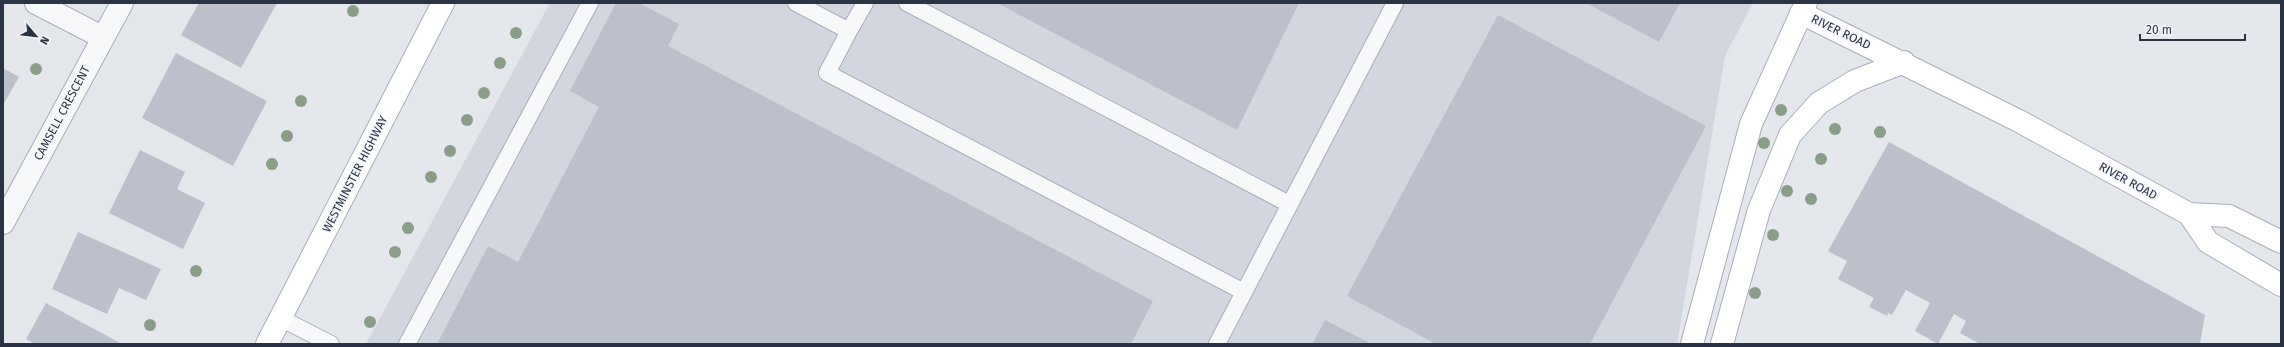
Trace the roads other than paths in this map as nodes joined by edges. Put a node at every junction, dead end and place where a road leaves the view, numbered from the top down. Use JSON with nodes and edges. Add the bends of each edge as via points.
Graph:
{"nodes":[{"id":1,"x":36,"y":3,"type":"edge"},
{"id":2,"x":122,"y":3,"type":"edge"},
{"id":3,"x":443,"y":3,"type":"edge"},
{"id":4,"x":590,"y":3,"type":"edge"},
{"id":5,"x":796,"y":3,"type":"edge"},
{"id":6,"x":864,"y":3,"type":"edge"},
{"id":7,"x":907,"y":3,"type":"edge"},
{"id":8,"x":1395,"y":3,"type":"edge"},
{"id":9,"x":1804,"y":8,"type":"edge"},
{"id":10,"x":820,"y":9,"type":"edge"},
{"id":11,"x":849,"y":31,"type":"junction"},
{"id":12,"x":102,"y":38,"type":"junction"},
{"id":13,"x":1904,"y":62,"type":"junction"},
{"id":14,"x":1290,"y":204,"type":"junction"},
{"id":15,"x":2189,"y":214,"type":"junction"},
{"id":16,"x":3,"y":224,"type":"edge"},
{"id":17,"x":2281,"y":242,"type":"edge"},
{"id":18,"x":2281,"y":285,"type":"edge"},
{"id":19,"x":1244,"y":292,"type":"junction"},
{"id":20,"x":280,"y":318,"type":"junction"},
{"id":21,"x":267,"y":344,"type":"edge"},
{"id":22,"x":331,"y":344,"type":"edge"},
{"id":23,"x":407,"y":344,"type":"edge"},
{"id":24,"x":1217,"y":344,"type":"edge"},
{"id":25,"x":1692,"y":344,"type":"edge"},
{"id":26,"x":1722,"y":344,"type":"edge"}],
"edges":[{"from":1,"to":12,"type":"street"},
{"from":2,"to":12,"type":"street","name":"CAMSELL CRESCENT"},
{"from":3,"to":20,"type":"street","name":"WESTMINSTER HIGHWAY"},
{"from":4,"to":23,"type":"lane"},
{"from":5,"to":10,"type":"lane"},
{"from":6,"to":11,"type":"lane"},
{"from":7,"to":14,"type":"lane"},
{"from":8,"to":14,"type":"lane"},
{"from":9,"to":13,"type":"street","name":"RIVER ROAD"},
{"from":9,"to":25,"type":"street","name":"RIVER ROAD","via":[[1751,124]]},
{"from":10,"to":11,"type":"lane"},
{"from":11,"to":19,"type":"lane","via":[[827,73]]},
{"from":12,"to":16,"type":"street","name":"CAMSELL CRESCENT"},
{"from":13,"to":15,"type":"street","name":"RIVER ROAD","via":[[2019,121]]},
{"from":13,"to":26,"type":"street","via":[[1855,81],[1819,102],[1790,135],[1759,210]]},
{"from":14,"to":19,"type":"lane"},
{"from":15,"to":17,"type":"street","name":"RIVER ROAD","via":[[2229,216]]},
{"from":15,"to":18,"type":"street","name":"RIVER ROAD","via":[[2208,242]]},
{"from":19,"to":24,"type":"lane"},
{"from":20,"to":21,"type":"street","name":"WESTMINSTER HIGHWAY"},
{"from":20,"to":22,"type":"lane"}]}
